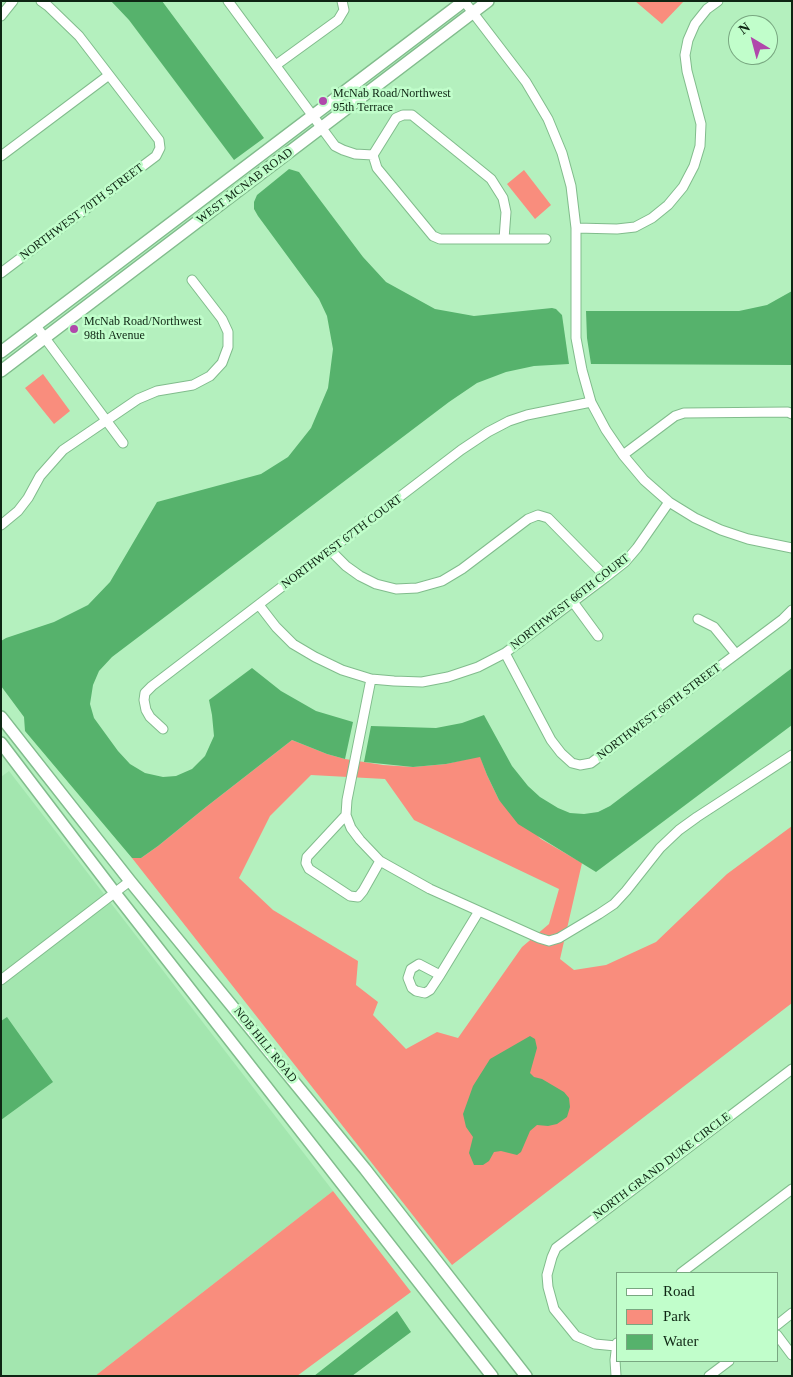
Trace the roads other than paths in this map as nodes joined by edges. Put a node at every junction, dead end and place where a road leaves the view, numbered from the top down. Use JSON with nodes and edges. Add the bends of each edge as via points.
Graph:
{"nodes":[{"id":1,"x":13,"y":1,"type":"edge"},
{"id":2,"x":41,"y":1,"type":"edge"},
{"id":3,"x":228,"y":1,"type":"edge"},
{"id":4,"x":464,"y":1,"type":"edge"},
{"id":5,"x":488,"y":1,"type":"edge"},
{"id":6,"x":718,"y":1,"type":"edge"},
{"id":7,"x":343,"y":5,"type":"edge"},
{"id":8,"x":473,"y":12,"type":"junction"},
{"id":9,"x":1,"y":16,"type":"edge"},
{"id":10,"x":276,"y":65,"type":"junction"},
{"id":11,"x":109,"y":75,"type":"junction"},
{"id":12,"x":313,"y":115,"type":"junction"},
{"id":13,"x":323,"y":128,"type":"junction"},
{"id":14,"x":373,"y":155,"type":"junction"},
{"id":15,"x":1,"y":156,"type":"edge"},
{"id":16,"x":576,"y":228,"type":"junction"},
{"id":17,"x":504,"y":239,"type":"junction"},
{"id":18,"x":546,"y":239,"type":"dead end"},
{"id":19,"x":1,"y":273,"type":"edge"},
{"id":20,"x":192,"y":280,"type":"dead end"},
{"id":21,"x":36,"y":326,"type":"junction"},
{"id":22,"x":44,"y":338,"type":"junction"},
{"id":23,"x":1,"y":352,"type":"edge"},
{"id":24,"x":1,"y":371,"type":"edge"},
{"id":25,"x":591,"y":402,"type":"junction"},
{"id":26,"x":792,"y":414,"type":"edge"},
{"id":27,"x":106,"y":420,"type":"junction"},
{"id":28,"x":123,"y":444,"type":"dead end"},
{"id":29,"x":623,"y":455,"type":"junction"},
{"id":30,"x":669,"y":502,"type":"junction"},
{"id":31,"x":1,"y":525,"type":"edge"},
{"id":32,"x":792,"y":548,"type":"edge"},
{"id":33,"x":331,"y":551,"type":"junction"},
{"id":34,"x":606,"y":577,"type":"junction"},
{"id":35,"x":573,"y":602,"type":"junction"},
{"id":36,"x":259,"y":605,"type":"junction"},
{"id":37,"x":792,"y":610,"type":"edge"},
{"id":38,"x":698,"y":619,"type":"dead end"},
{"id":39,"x":598,"y":636,"type":"dead end"},
{"id":40,"x":505,"y":653,"type":"junction"},
{"id":41,"x":736,"y":654,"type":"junction"},
{"id":42,"x":371,"y":679,"type":"junction"},
{"id":43,"x":1,"y":717,"type":"edge"},
{"id":44,"x":163,"y":729,"type":"dead end"},
{"id":45,"x":1,"y":743,"type":"edge"},
{"id":46,"x":792,"y":755,"type":"edge"},
{"id":47,"x":346,"y":815,"type":"junction"},
{"id":48,"x":380,"y":861,"type":"junction"},
{"id":49,"x":130,"y":881,"type":"junction"},
{"id":50,"x":115,"y":893,"type":"junction"},
{"id":51,"x":479,"y":911,"type":"junction"},
{"id":52,"x":440,"y":975,"type":"dead end"},
{"id":53,"x":1,"y":980,"type":"edge"},
{"id":54,"x":792,"y":1068,"type":"edge"},
{"id":55,"x":792,"y":1189,"type":"edge"},
{"id":56,"x":682,"y":1272,"type":"edge"},
{"id":57,"x":792,"y":1313,"type":"edge"},
{"id":58,"x":778,"y":1323,"type":"edge"},
{"id":59,"x":778,"y":1337,"type":"edge"},
{"id":60,"x":616,"y":1345,"type":"edge"},
{"id":61,"x":792,"y":1355,"type":"edge"},
{"id":62,"x":728,"y":1362,"type":"edge"},
{"id":63,"x":492,"y":1376,"type":"edge"},
{"id":64,"x":526,"y":1376,"type":"edge"},
{"id":65,"x":616,"y":1376,"type":"edge"},
{"id":66,"x":709,"y":1376,"type":"edge"}],
"edges":[{"from":1,"to":9,"type":"street"},
{"from":2,"to":11,"type":"street","via":[[79,36]]},
{"from":3,"to":10,"type":"street"},
{"from":4,"to":8,"type":"street"},
{"from":4,"to":12,"type":"main road","name":"WEST MCNAB ROAD"},
{"from":5,"to":8,"type":"main road","name":"WEST MCNAB ROAD"},
{"from":6,"to":16,"type":"street","via":[[695,24],[688,40],[687,71],[701,124],[700,146],[683,188],[668,206],[635,227]]},
{"from":7,"to":10,"type":"street","via":[[338,20]]},
{"from":8,"to":13,"type":"main road","name":"WEST MCNAB ROAD"},
{"from":8,"to":16,"type":"street","via":[[526,82],[548,119],[571,186]]},
{"from":10,"to":12,"type":"street"},
{"from":11,"to":15,"type":"street"},
{"from":11,"to":19,"type":"street","name":"NORTHWEST 70TH STREET","via":[[159,140],[156,156]]},
{"from":12,"to":13,"type":"street"},
{"from":12,"to":21,"type":"main road","name":"WEST MCNAB ROAD"},
{"from":13,"to":14,"type":"street","via":[[335,146],[355,154]]},
{"from":13,"to":22,"type":"main road","name":"WEST MCNAB ROAD"},
{"from":14,"to":17,"type":"street","via":[[377,168],[433,236],[440,239]]},
{"from":14,"to":17,"type":"street","via":[[396,118],[412,114],[498,188],[506,212]]},
{"from":16,"to":25,"type":"street","via":[[576,338]]},
{"from":17,"to":18,"type":"street"},
{"from":20,"to":27,"type":"street","via":[[218,313],[228,332],[228,347],[222,363],[210,376],[193,385],[157,391]]},
{"from":21,"to":22,"type":"street"},
{"from":21,"to":23,"type":"main road","name":"WEST MCNAB ROAD"},
{"from":22,"to":24,"type":"main road","name":"WEST MCNAB ROAD"},
{"from":22,"to":27,"type":"street"},
{"from":25,"to":29,"type":"street"},
{"from":25,"to":33,"type":"street","name":"NORTHWEST 67TH COURT","via":[[527,415],[488,432]]},
{"from":26,"to":29,"type":"street","via":[[684,413],[675,416]]},
{"from":27,"to":28,"type":"street"},
{"from":27,"to":31,"type":"street","via":[[63,450],[40,476],[18,511]]},
{"from":29,"to":30,"type":"street"},
{"from":30,"to":32,"type":"street","via":[[721,530]]},
{"from":30,"to":34,"type":"street","name":"NORTHWEST 66TH COURT","via":[[637,548]]},
{"from":33,"to":34,"type":"street","via":[[346,566],[376,584],[396,589],[417,588],[442,581],[462,569],[528,519],[538,515],[548,518]]},
{"from":33,"to":36,"type":"street","name":"NORTHWEST 67TH COURT"},
{"from":34,"to":35,"type":"street","name":"NORTHWEST 66TH COURT"},
{"from":35,"to":39,"type":"street"},
{"from":35,"to":40,"type":"street","name":"NORTHWEST 66TH COURT"},
{"from":36,"to":42,"type":"street","name":"NORTHWEST 66TH COURT","via":[[276,628],[294,644],[342,670]]},
{"from":36,"to":44,"type":"street","name":"NORTHWEST 67TH COURT","via":[[145,693],[146,710]]},
{"from":37,"to":41,"type":"street","name":"NORTHWEST 66TH STREET"},
{"from":38,"to":41,"type":"street","via":[[714,626]]},
{"from":40,"to":41,"type":"street","name":"NORTHWEST 66TH STREET","via":[[551,740],[572,763],[580,765],[591,763]]},
{"from":40,"to":42,"type":"street","name":"NORTHWEST 66TH COURT","via":[[448,677],[422,682]]},
{"from":42,"to":47,"type":"street"},
{"from":43,"to":49,"type":"main road","name":"NOB HILL ROAD"},
{"from":45,"to":50,"type":"main road","name":"NOB HILL ROAD"},
{"from":46,"to":51,"type":"street","via":[[679,830],[614,904],[559,938],[549,941],[539,938]]},
{"from":47,"to":48,"type":"street","via":[[351,828]]},
{"from":47,"to":48,"type":"street","via":[[308,857],[309,869],[350,896],[358,897]]},
{"from":48,"to":51,"type":"street"},
{"from":49,"to":50,"type":"street"},
{"from":49,"to":64,"type":"main road","name":"NOB HILL ROAD","via":[[293,1080]]},
{"from":50,"to":53,"type":"street"},
{"from":50,"to":63,"type":"main road","name":"NOB HILL ROAD"},
{"from":51,"to":52,"type":"street"},
{"from":54,"to":60,"type":"street","name":"NORTH GRAND DUKE CIRCLE","via":[[562,1242],[552,1257],[547,1275],[554,1309],[576,1336],[595,1344]]},
{"from":55,"to":56,"type":"street"},
{"from":57,"to":58,"type":"street"},
{"from":59,"to":61,"type":"street"},
{"from":60,"to":65,"type":"street"},
{"from":62,"to":66,"type":"street"}]}
